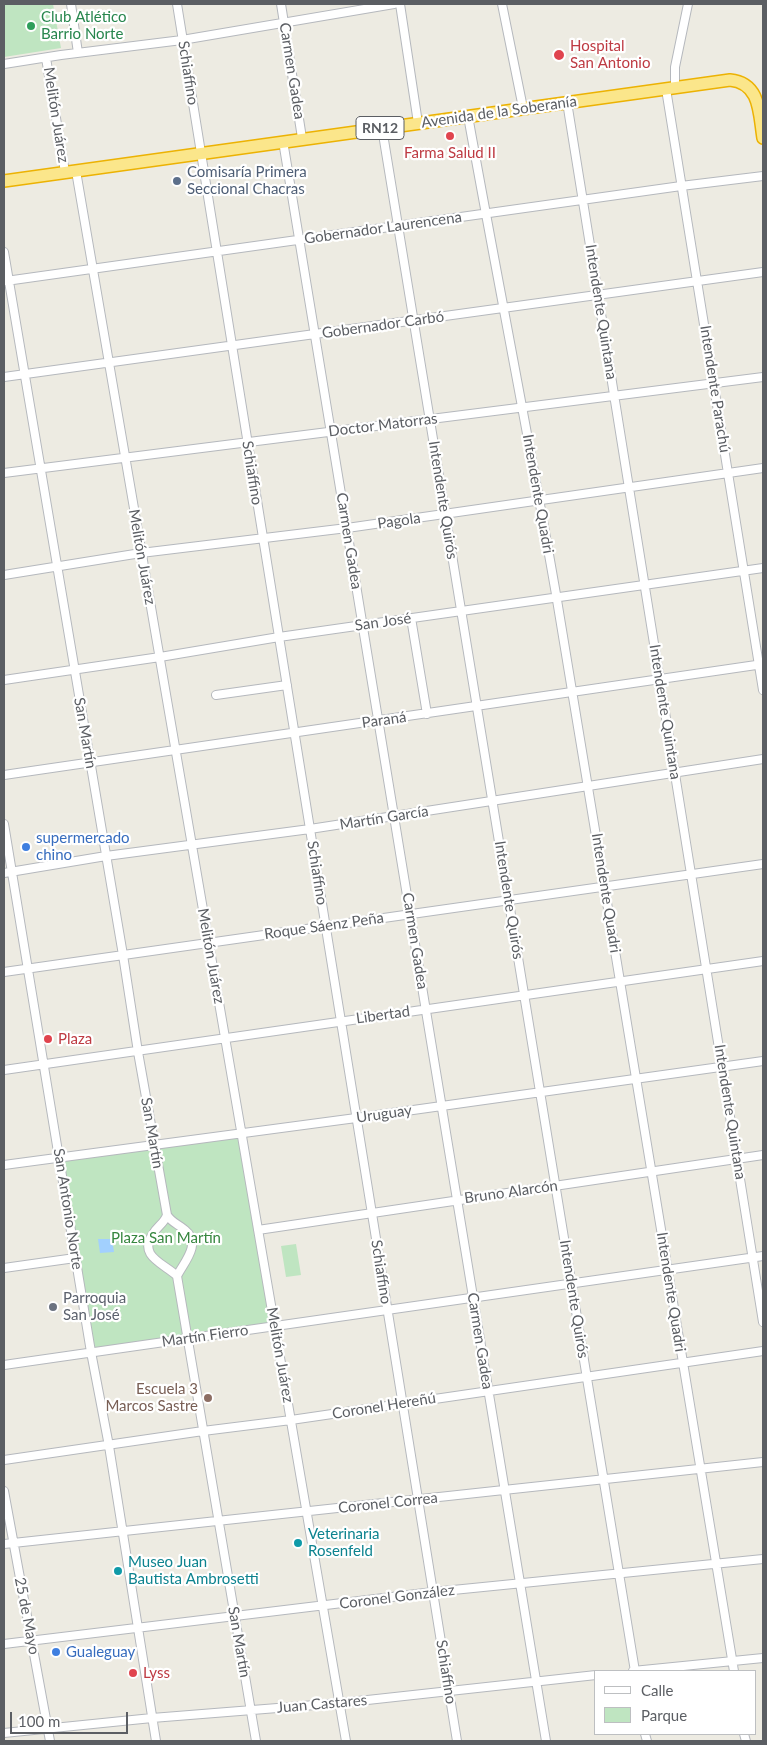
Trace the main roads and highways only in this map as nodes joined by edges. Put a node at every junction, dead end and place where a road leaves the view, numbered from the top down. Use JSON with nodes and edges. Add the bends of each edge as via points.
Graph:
{"nodes":[{"id":1,"x":763,"y":138,"type":"edge"},
{"id":2,"x":4,"y":180,"type":"edge"}],
"edges":[{"from":1,"to":2,"type":"highway","name":"Avenida de la Soberanía","number":"RN12","via":[[753,92],[739,81],[730,80]]}]}
